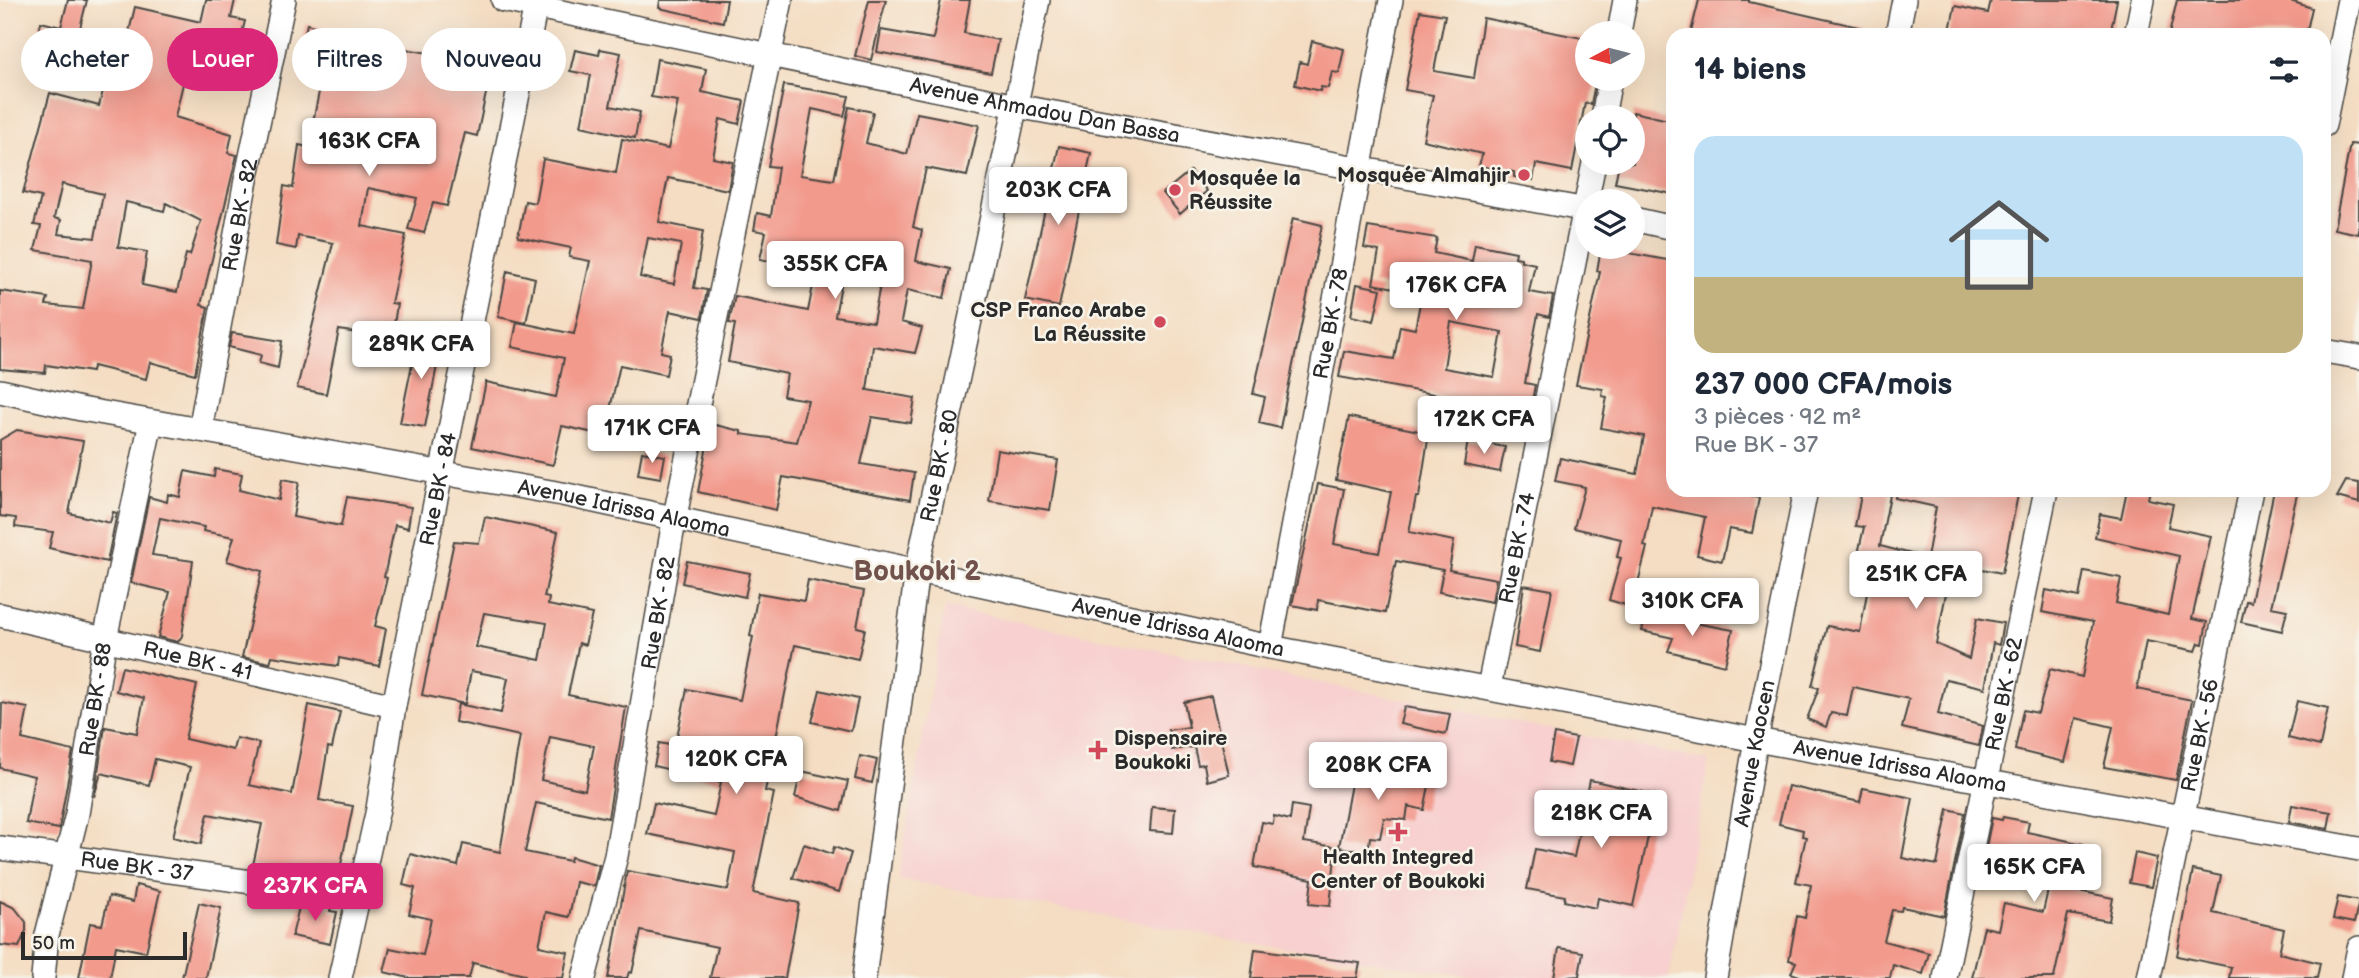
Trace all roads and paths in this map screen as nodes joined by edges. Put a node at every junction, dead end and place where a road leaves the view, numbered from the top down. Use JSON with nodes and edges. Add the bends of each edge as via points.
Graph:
{"nodes":[{"id":1,"x":284,"y":0,"type":"edge"},
{"id":2,"x":503,"y":0,"type":"edge"},
{"id":3,"x":781,"y":0,"type":"edge"},
{"id":4,"x":1038,"y":0,"type":"edge"},
{"id":5,"x":1391,"y":0,"type":"edge"},
{"id":6,"x":1625,"y":0,"type":"edge"},
{"id":7,"x":1905,"y":0,"type":"edge"},
{"id":8,"x":2143,"y":0,"type":"edge"},
{"id":9,"x":2349,"y":0,"type":"edge"},
{"id":10,"x":536,"y":3,"type":"edge"},
{"id":11,"x":1621,"y":21,"type":"edge"},
{"id":12,"x":1899,"y":28,"type":"edge"},
{"id":13,"x":2137,"y":28,"type":"edge"},
{"id":14,"x":770,"y":56,"type":"junction"},
{"id":15,"x":2331,"y":90,"type":"edge"},
{"id":16,"x":1016,"y":106,"type":"junction"},
{"id":17,"x":1357,"y":169,"type":"junction"},
{"id":18,"x":1575,"y":208,"type":"edge"},
{"id":19,"x":1645,"y":222,"type":"edge"},
{"id":20,"x":1666,"y":226,"type":"edge"},
{"id":21,"x":1576,"y":259,"type":"edge"},
{"id":22,"x":2331,"y":352,"type":"edge"},
{"id":23,"x":2359,"y":357,"type":"edge"},
{"id":24,"x":0,"y":391,"type":"edge"},
{"id":25,"x":151,"y":422,"type":"junction"},
{"id":26,"x":200,"y":430,"type":"junction"},
{"id":27,"x":440,"y":473,"type":"junction"},
{"id":28,"x":1805,"y":497,"type":"edge"},
{"id":29,"x":2045,"y":497,"type":"edge"},
{"id":30,"x":2250,"y":497,"type":"edge"},
{"id":31,"x":674,"y":521,"type":"junction"},
{"id":32,"x":917,"y":570,"type":"junction"},
{"id":33,"x":0,"y":615,"type":"edge"},
{"id":34,"x":105,"y":639,"type":"junction"},
{"id":35,"x":1270,"y":647,"type":"junction"},
{"id":36,"x":1489,"y":687,"type":"junction"},
{"id":37,"x":394,"y":706,"type":"junction"},
{"id":38,"x":1756,"y":740,"type":"junction"},
{"id":39,"x":1986,"y":781,"type":"junction"},
{"id":40,"x":2183,"y":818,"type":"junction"},
{"id":41,"x":0,"y":848,"type":"edge"},
{"id":42,"x":2359,"y":849,"type":"edge"},
{"id":43,"x":66,"y":857,"type":"junction"},
{"id":44,"x":356,"y":896,"type":"junction"},
{"id":45,"x":2359,"y":948,"type":"edge"},
{"id":46,"x":43,"y":978,"type":"edge"},
{"id":47,"x":340,"y":978,"type":"edge"},
{"id":48,"x":584,"y":978,"type":"edge"},
{"id":49,"x":864,"y":978,"type":"edge"},
{"id":50,"x":1715,"y":978,"type":"edge"},
{"id":51,"x":1945,"y":978,"type":"edge"},
{"id":52,"x":2149,"y":978,"type":"edge"},
{"id":53,"x":2353,"y":978,"type":"edge"}],
"edges":[{"from":1,"to":26,"type":"street","name":"Rue BK - 82"},
{"from":2,"to":10,"type":"street","name":"Avenue Ahmadou Dan Bassa"},
{"from":3,"to":14,"type":"street","name":"Rue BK - 82"},
{"from":4,"to":16,"type":"street","name":"Rue BK - 80"},
{"from":5,"to":17,"type":"street","name":"Rue BK - 78"},
{"from":6,"to":11,"type":"street"},
{"from":7,"to":12,"type":"street"},
{"from":8,"to":13,"type":"street"},
{"from":9,"to":15,"type":"street"},
{"from":10,"to":14,"type":"street","name":"Avenue Ahmadou Dan Bassa"},
{"from":10,"to":27,"type":"street","name":"Rue BK - 84"},
{"from":14,"to":16,"type":"street","name":"Avenue Ahmadou Dan Bassa"},
{"from":14,"to":31,"type":"street","name":"Rue BK - 82"},
{"from":16,"to":17,"type":"street","name":"Avenue Ahmadou Dan Bassa"},
{"from":16,"to":32,"type":"street","name":"Rue BK - 80"},
{"from":17,"to":18,"type":"street","name":"Avenue Ahmadou Dan Bassa"},
{"from":17,"to":35,"type":"street","name":"Rue BK - 78"},
{"from":19,"to":20,"type":"street"},
{"from":21,"to":36,"type":"street","name":"Rue BK - 74"},
{"from":22,"to":23,"type":"street"},
{"from":24,"to":25,"type":"street","name":"Avenue Idrissa Alaoma"},
{"from":25,"to":26,"type":"street","name":"Avenue Idrissa Alaoma"},
{"from":25,"to":34,"type":"street","name":"Rue BK - 88"},
{"from":26,"to":27,"type":"street","name":"Avenue Idrissa Alaoma"},
{"from":27,"to":31,"type":"street","name":"Avenue Idrissa Alaoma","via":[[562,494]]},
{"from":27,"to":37,"type":"street","name":"Rue BK - 84"},
{"from":28,"to":38,"type":"street","name":"Avenue Kaocen"},
{"from":29,"to":39,"type":"street","name":"Rue BK - 62"},
{"from":30,"to":40,"type":"street","name":"Rue BK - 56"},
{"from":31,"to":32,"type":"street","name":"Avenue Idrissa Alaoma"},
{"from":31,"to":48,"type":"street","name":"Rue BK - 82","via":[[616,856]]},
{"from":32,"to":35,"type":"street","name":"Avenue Idrissa Alaoma"},
{"from":32,"to":49,"type":"street","name":"Rue BK - 80"},
{"from":33,"to":34,"type":"street","name":"Rue BK - 41"},
{"from":34,"to":37,"type":"street","name":"Rue BK - 41"},
{"from":34,"to":43,"type":"street","name":"Rue BK - 88"},
{"from":35,"to":36,"type":"street","name":"Avenue Idrissa Alaoma"},
{"from":36,"to":38,"type":"street","name":"Avenue Idrissa Alaoma"},
{"from":37,"to":44,"type":"street","name":"Rue BK - 84","via":[[378,809]]},
{"from":38,"to":39,"type":"street","name":"Avenue Idrissa Alaoma"},
{"from":38,"to":50,"type":"street","name":"Avenue Kaocen"},
{"from":39,"to":40,"type":"street","name":"Avenue Idrissa Alaoma"},
{"from":39,"to":51,"type":"street","name":"Rue BK - 62"},
{"from":40,"to":42,"type":"street","name":"Avenue Idrissa Alaoma"},
{"from":40,"to":52,"type":"street","name":"Rue BK - 56"},
{"from":41,"to":43,"type":"street","name":"Rue BK - 37"},
{"from":43,"to":44,"type":"street","name":"Rue BK - 37"},
{"from":43,"to":46,"type":"street","name":"Rue BK - 88","via":[[47,935]]},
{"from":44,"to":47,"type":"street","name":"Rue BK - 84"},
{"from":45,"to":53,"type":"street"}]}
